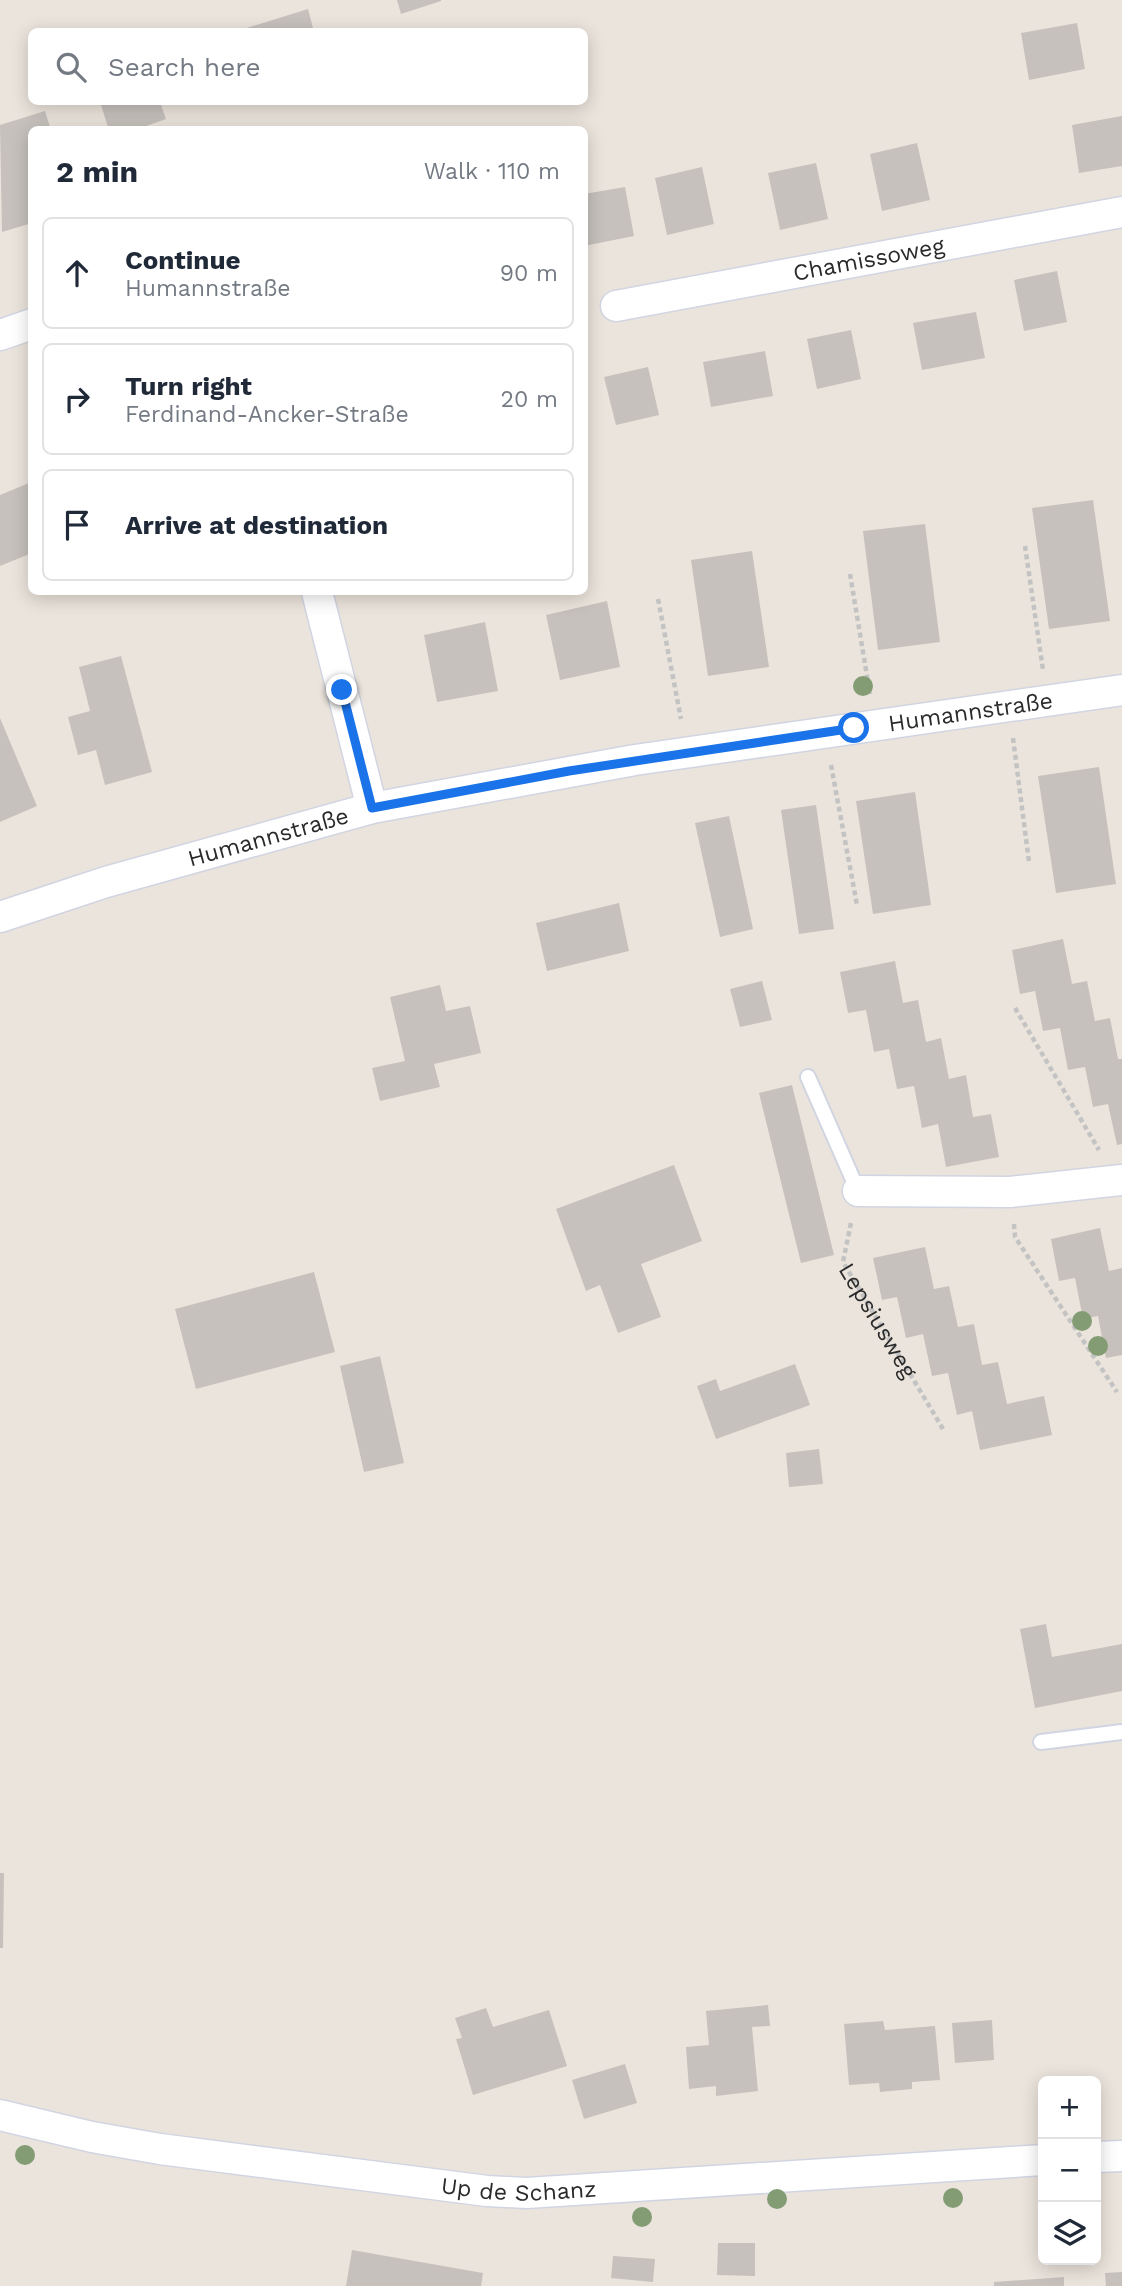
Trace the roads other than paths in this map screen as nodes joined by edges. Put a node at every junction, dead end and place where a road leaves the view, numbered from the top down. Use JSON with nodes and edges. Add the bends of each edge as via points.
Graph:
{"nodes":[{"id":1,"x":1122,"y":212,"type":"edge"},
{"id":2,"x":616,"y":306,"type":"dead end"},
{"id":3,"x":28,"y":325,"type":"edge"},
{"id":4,"x":0,"y":335,"type":"edge"},
{"id":5,"x":318,"y":595,"type":"edge"},
{"id":6,"x":1122,"y":690,"type":"edge"},
{"id":7,"x":372,"y":808,"type":"junction"},
{"id":8,"x":0,"y":917,"type":"edge"},
{"id":9,"x":808,"y":1077,"type":"dead end"},
{"id":10,"x":1120,"y":1180,"type":"edge"},
{"id":11,"x":858,"y":1191,"type":"joint"},
{"id":12,"x":1122,"y":1732,"type":"edge"},
{"id":13,"x":1041,"y":1742,"type":"dead end"},
{"id":14,"x":0,"y":2115,"type":"edge"},
{"id":15,"x":1122,"y":2156,"type":"edge"},
{"id":16,"x":1101,"y":2157,"type":"edge"},
{"id":17,"x":1038,"y":2160,"type":"edge"}],
"edges":[{"from":1,"to":2,"type":"street","name":"Chamissoweg"},
{"from":3,"to":4,"type":"street"},
{"from":5,"to":7,"type":"street"},
{"from":6,"to":7,"type":"street","name":"Humannstraße","via":[[635,760]]},
{"from":7,"to":8,"type":"street","name":"Humannstraße","via":[[106,882]]},
{"from":9,"to":11,"type":"lane"},
{"from":10,"to":11,"type":"street","via":[[1010,1192]]},
{"from":12,"to":13,"type":"lane"},
{"from":14,"to":17,"type":"street","name":"Up de Schanz","via":[[160,2149],[527,2193]]},
{"from":15,"to":16,"type":"street"}]}
